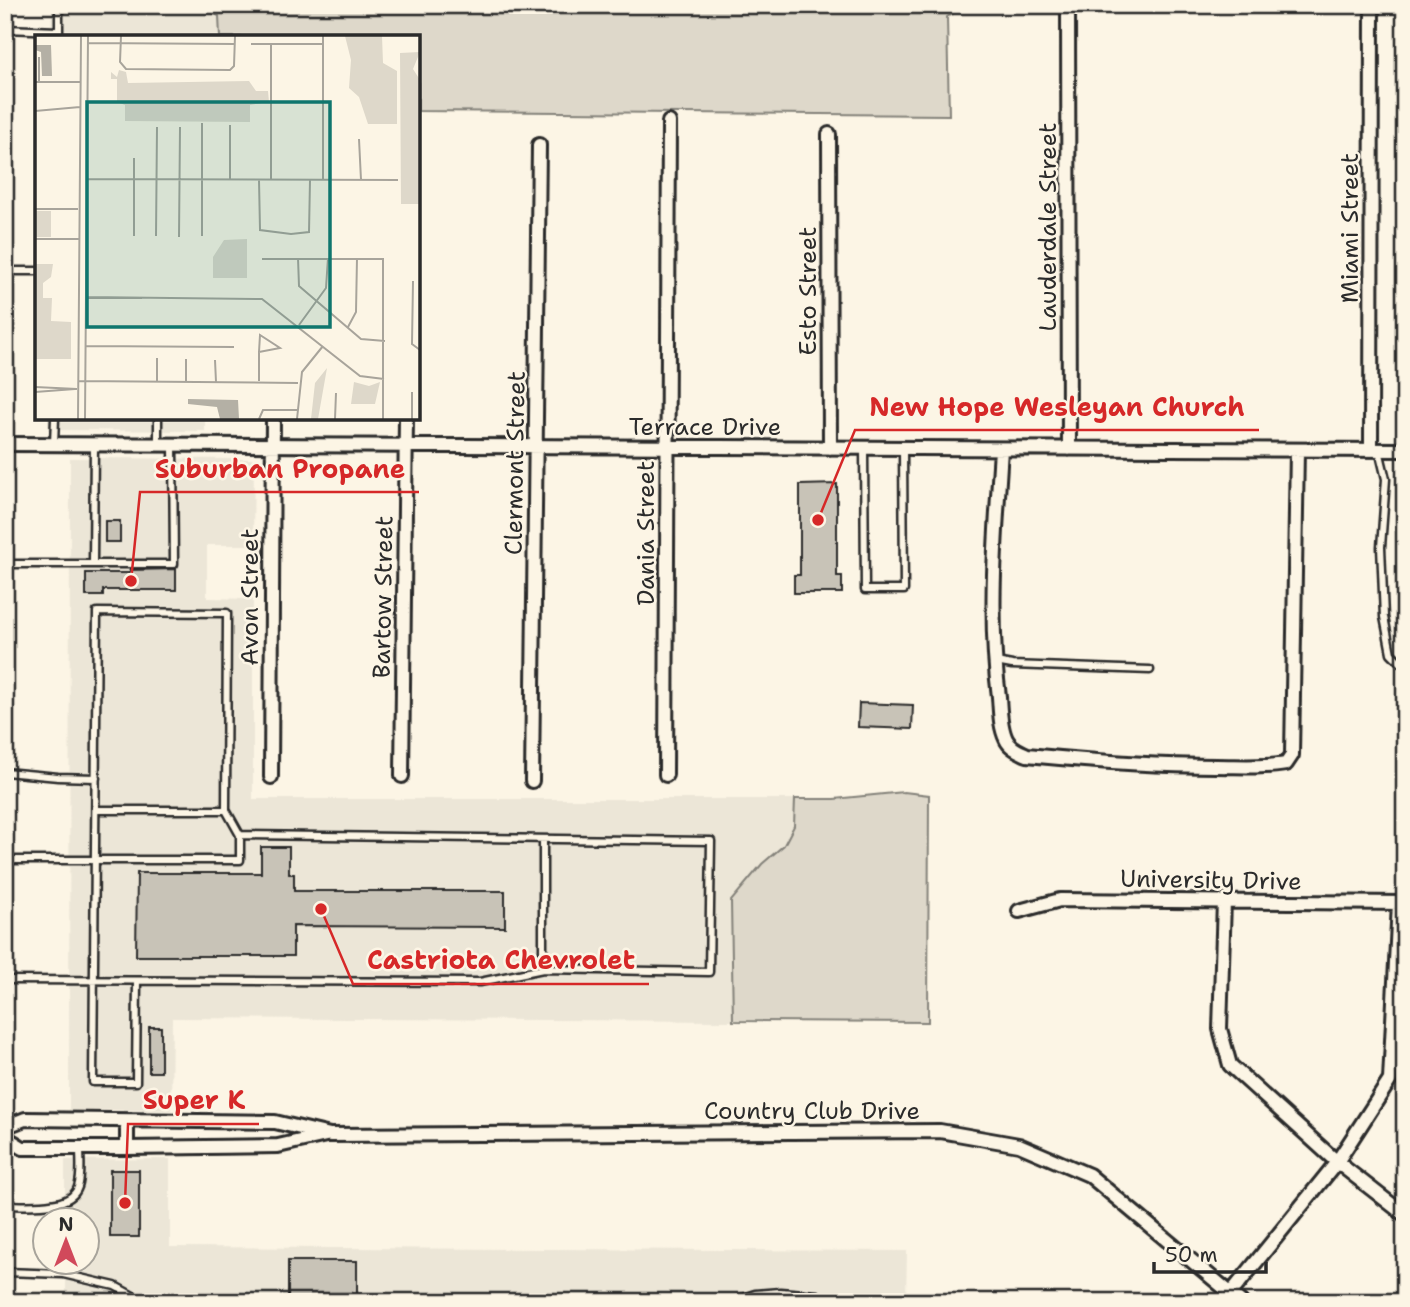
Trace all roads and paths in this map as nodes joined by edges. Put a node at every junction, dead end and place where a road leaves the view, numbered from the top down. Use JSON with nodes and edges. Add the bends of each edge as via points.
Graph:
{"nodes":[{"id":1,"x":59,"y":5,"type":"edge"},
{"id":2,"x":1068,"y":5,"type":"edge"},
{"id":3,"x":1372,"y":5,"type":"edge"},
{"id":4,"x":5,"y":29,"type":"edge"},
{"id":5,"x":58,"y":34,"type":"edge"},
{"id":6,"x":669,"y":122,"type":"dead end"},
{"id":7,"x":829,"y":134,"type":"dead end"},
{"id":8,"x":539,"y":145,"type":"dead end"},
{"id":9,"x":5,"y":271,"type":"edge"},
{"id":10,"x":35,"y":271,"type":"edge"},
{"id":11,"x":55,"y":420,"type":"edge"},
{"id":12,"x":158,"y":420,"type":"edge"},
{"id":13,"x":273,"y":420,"type":"edge"},
{"id":14,"x":405,"y":420,"type":"edge"},
{"id":15,"x":5,"y":444,"type":"edge"},
{"id":16,"x":54,"y":444,"type":"junction"},
{"id":17,"x":94,"y":444,"type":"junction"},
{"id":18,"x":158,"y":445,"type":"junction"},
{"id":19,"x":173,"y":445,"type":"junction"},
{"id":20,"x":272,"y":446,"type":"junction"},
{"id":21,"x":405,"y":446,"type":"junction"},
{"id":22,"x":537,"y":447,"type":"junction"},
{"id":23,"x":667,"y":447,"type":"junction"},
{"id":24,"x":830,"y":448,"type":"junction"},
{"id":25,"x":864,"y":448,"type":"junction"},
{"id":26,"x":903,"y":449,"type":"junction"},
{"id":27,"x":1001,"y":449,"type":"junction"},
{"id":28,"x":1069,"y":449,"type":"junction"},
{"id":29,"x":1297,"y":450,"type":"junction"},
{"id":30,"x":1375,"y":450,"type":"junction"},
{"id":31,"x":1405,"y":450,"type":"edge"},
{"id":32,"x":5,"y":565,"type":"edge"},
{"id":33,"x":93,"y":565,"type":"junction"},
{"id":34,"x":994,"y":662,"type":"junction"},
{"id":35,"x":1405,"y":667,"type":"edge"},
{"id":36,"x":1150,"y":670,"type":"dead end"},
{"id":37,"x":5,"y":772,"type":"edge"},
{"id":38,"x":666,"y":775,"type":"dead end"},
{"id":39,"x":402,"y":776,"type":"dead end"},
{"id":40,"x":271,"y":777,"type":"dead end"},
{"id":41,"x":96,"y":778,"type":"junction"},
{"id":42,"x":532,"y":781,"type":"dead end"},
{"id":43,"x":96,"y":810,"type":"junction"},
{"id":44,"x":226,"y":810,"type":"junction"},
{"id":45,"x":240,"y":835,"type":"junction"},
{"id":46,"x":543,"y":839,"type":"junction"},
{"id":47,"x":5,"y":860,"type":"edge"},
{"id":48,"x":95,"y":860,"type":"junction"},
{"id":49,"x":1224,"y":901,"type":"junction"},
{"id":50,"x":1402,"y":903,"type":"edge"},
{"id":51,"x":1019,"y":911,"type":"dead end"},
{"id":52,"x":543,"y":969,"type":"junction"},
{"id":53,"x":5,"y":980,"type":"edge"},
{"id":54,"x":94,"y":981,"type":"junction"},
{"id":55,"x":137,"y":981,"type":"junction"},
{"id":56,"x":127,"y":1121,"type":"junction"},
{"id":57,"x":186,"y":1122,"type":"junction"},
{"id":58,"x":5,"y":1127,"type":"edge"},
{"id":59,"x":330,"y":1135,"type":"junction"},
{"id":60,"x":5,"y":1137,"type":"edge"},
{"id":61,"x":186,"y":1147,"type":"junction"},
{"id":62,"x":80,"y":1148,"type":"junction"},
{"id":63,"x":127,"y":1148,"type":"junction"},
{"id":64,"x":1337,"y":1161,"type":"junction"},
{"id":65,"x":5,"y":1205,"type":"edge"},
{"id":66,"x":1405,"y":1216,"type":"edge"},
{"id":67,"x":5,"y":1272,"type":"edge"},
{"id":68,"x":817,"y":1295,"type":"dead end"},
{"id":69,"x":1236,"y":1297,"type":"edge"},
{"id":70,"x":144,"y":1302,"type":"edge"},
{"id":71,"x":730,"y":1302,"type":"edge"}],
"edges":[{"from":1,"to":5,"type":"lane"},
{"from":2,"to":28,"type":"street","name":"Lauderdale Street"},
{"from":3,"to":30,"type":"street","name":"Miami Street"},
{"from":4,"to":5,"type":"lane"},
{"from":6,"to":23,"type":"street","name":"Dania Street"},
{"from":7,"to":24,"type":"street","name":"Esto Street"},
{"from":8,"to":22,"type":"street","name":"Clermont Street"},
{"from":9,"to":10,"type":"lane"},
{"from":11,"to":16,"type":"lane"},
{"from":12,"to":18,"type":"lane"},
{"from":13,"to":20,"type":"street","name":"Avon Street"},
{"from":14,"to":21,"type":"street","name":"Bartow Street"},
{"from":15,"to":16,"type":"street","name":"Terrace Drive"},
{"from":16,"to":17,"type":"street","name":"Terrace Drive"},
{"from":17,"to":18,"type":"street","name":"Terrace Drive"},
{"from":17,"to":33,"type":"lane"},
{"from":18,"to":19,"type":"street","name":"Terrace Drive"},
{"from":19,"to":20,"type":"street","name":"Terrace Drive"},
{"from":19,"to":33,"type":"lane","via":[[174,564]]},
{"from":20,"to":21,"type":"street","name":"Terrace Drive"},
{"from":20,"to":40,"type":"street","name":"Avon Street"},
{"from":21,"to":22,"type":"street","name":"Terrace Drive"},
{"from":21,"to":39,"type":"street","name":"Bartow Street"},
{"from":22,"to":23,"type":"street","name":"Terrace Drive"},
{"from":22,"to":42,"type":"street","name":"Clermont Street"},
{"from":23,"to":24,"type":"street","name":"Terrace Drive"},
{"from":23,"to":38,"type":"street","name":"Dania Street"},
{"from":24,"to":25,"type":"street","name":"Terrace Drive"},
{"from":25,"to":26,"type":"street","name":"Terrace Drive"},
{"from":25,"to":26,"type":"lane","via":[[865,590],[904,590]]},
{"from":26,"to":27,"type":"street","name":"Terrace Drive"},
{"from":27,"to":28,"type":"street","name":"Terrace Drive"},
{"from":27,"to":34,"type":"street"},
{"from":28,"to":29,"type":"street","name":"Terrace Drive"},
{"from":29,"to":30,"type":"street","name":"Terrace Drive"},
{"from":29,"to":34,"type":"street","via":[[1293,736],[1292,755],[1286,764],[1125,764],[1027,755],[1007,741]]},
{"from":30,"to":31,"type":"street","name":"Terrace Drive"},
{"from":30,"to":35,"type":"lane","via":[[1386,479],[1381,547],[1384,617],[1391,653]]},
{"from":32,"to":33,"type":"lane"},
{"from":34,"to":36,"type":"lane"},
{"from":37,"to":41,"type":"lane"},
{"from":41,"to":43,"type":"lane"},
{"from":41,"to":44,"type":"lane","via":[[97,612],[228,613]]},
{"from":43,"to":44,"type":"lane"},
{"from":43,"to":48,"type":"lane"},
{"from":44,"to":45,"type":"lane"},
{"from":45,"to":46,"type":"lane"},
{"from":45,"to":48,"type":"lane","via":[[240,860]]},
{"from":46,"to":52,"type":"lane"},
{"from":46,"to":52,"type":"lane","via":[[711,841],[709,972]]},
{"from":47,"to":48,"type":"lane"},
{"from":48,"to":54,"type":"lane"},
{"from":49,"to":50,"type":"street","name":"University Drive"},
{"from":49,"to":51,"type":"street","name":"University Drive","via":[[1060,900]]},
{"from":49,"to":64,"type":"street","via":[[1220,1029],[1230,1065]]},
{"from":50,"to":64,"type":"street","via":[[1390,1080]]},
{"from":52,"to":55,"type":"lane","via":[[480,982]]},
{"from":53,"to":54,"type":"lane"},
{"from":54,"to":55,"type":"lane"},
{"from":54,"to":55,"type":"lane","via":[[93,1082],[136,1082]]},
{"from":56,"to":57,"type":"street","name":"Country Club Drive"},
{"from":56,"to":58,"type":"street","name":"Country Club Drive","via":[[25,1119]]},
{"from":56,"to":63,"type":"street"},
{"from":57,"to":59,"type":"street","name":"Country Club Drive","via":[[275,1122]]},
{"from":57,"to":61,"type":"street"},
{"from":59,"to":61,"type":"street","name":"Country Club Drive","via":[[278,1146]]},
{"from":59,"to":69,"type":"street","name":"Country Club Drive","via":[[940,1131],[1019,1145],[1089,1175]]},
{"from":60,"to":62,"type":"street","name":"Country Club Drive","via":[[23,1148]]},
{"from":61,"to":63,"type":"street","name":"Country Club Drive"},
{"from":62,"to":63,"type":"street","name":"Country Club Drive"},
{"from":62,"to":65,"type":"lane","via":[[79,1185],[69,1199]]},
{"from":64,"to":66,"type":"street"},
{"from":64,"to":69,"type":"street"},
{"from":67,"to":70,"type":"lane","via":[[63,1274],[115,1286]]},
{"from":68,"to":71,"type":"lane","via":[[755,1294]]}]}
